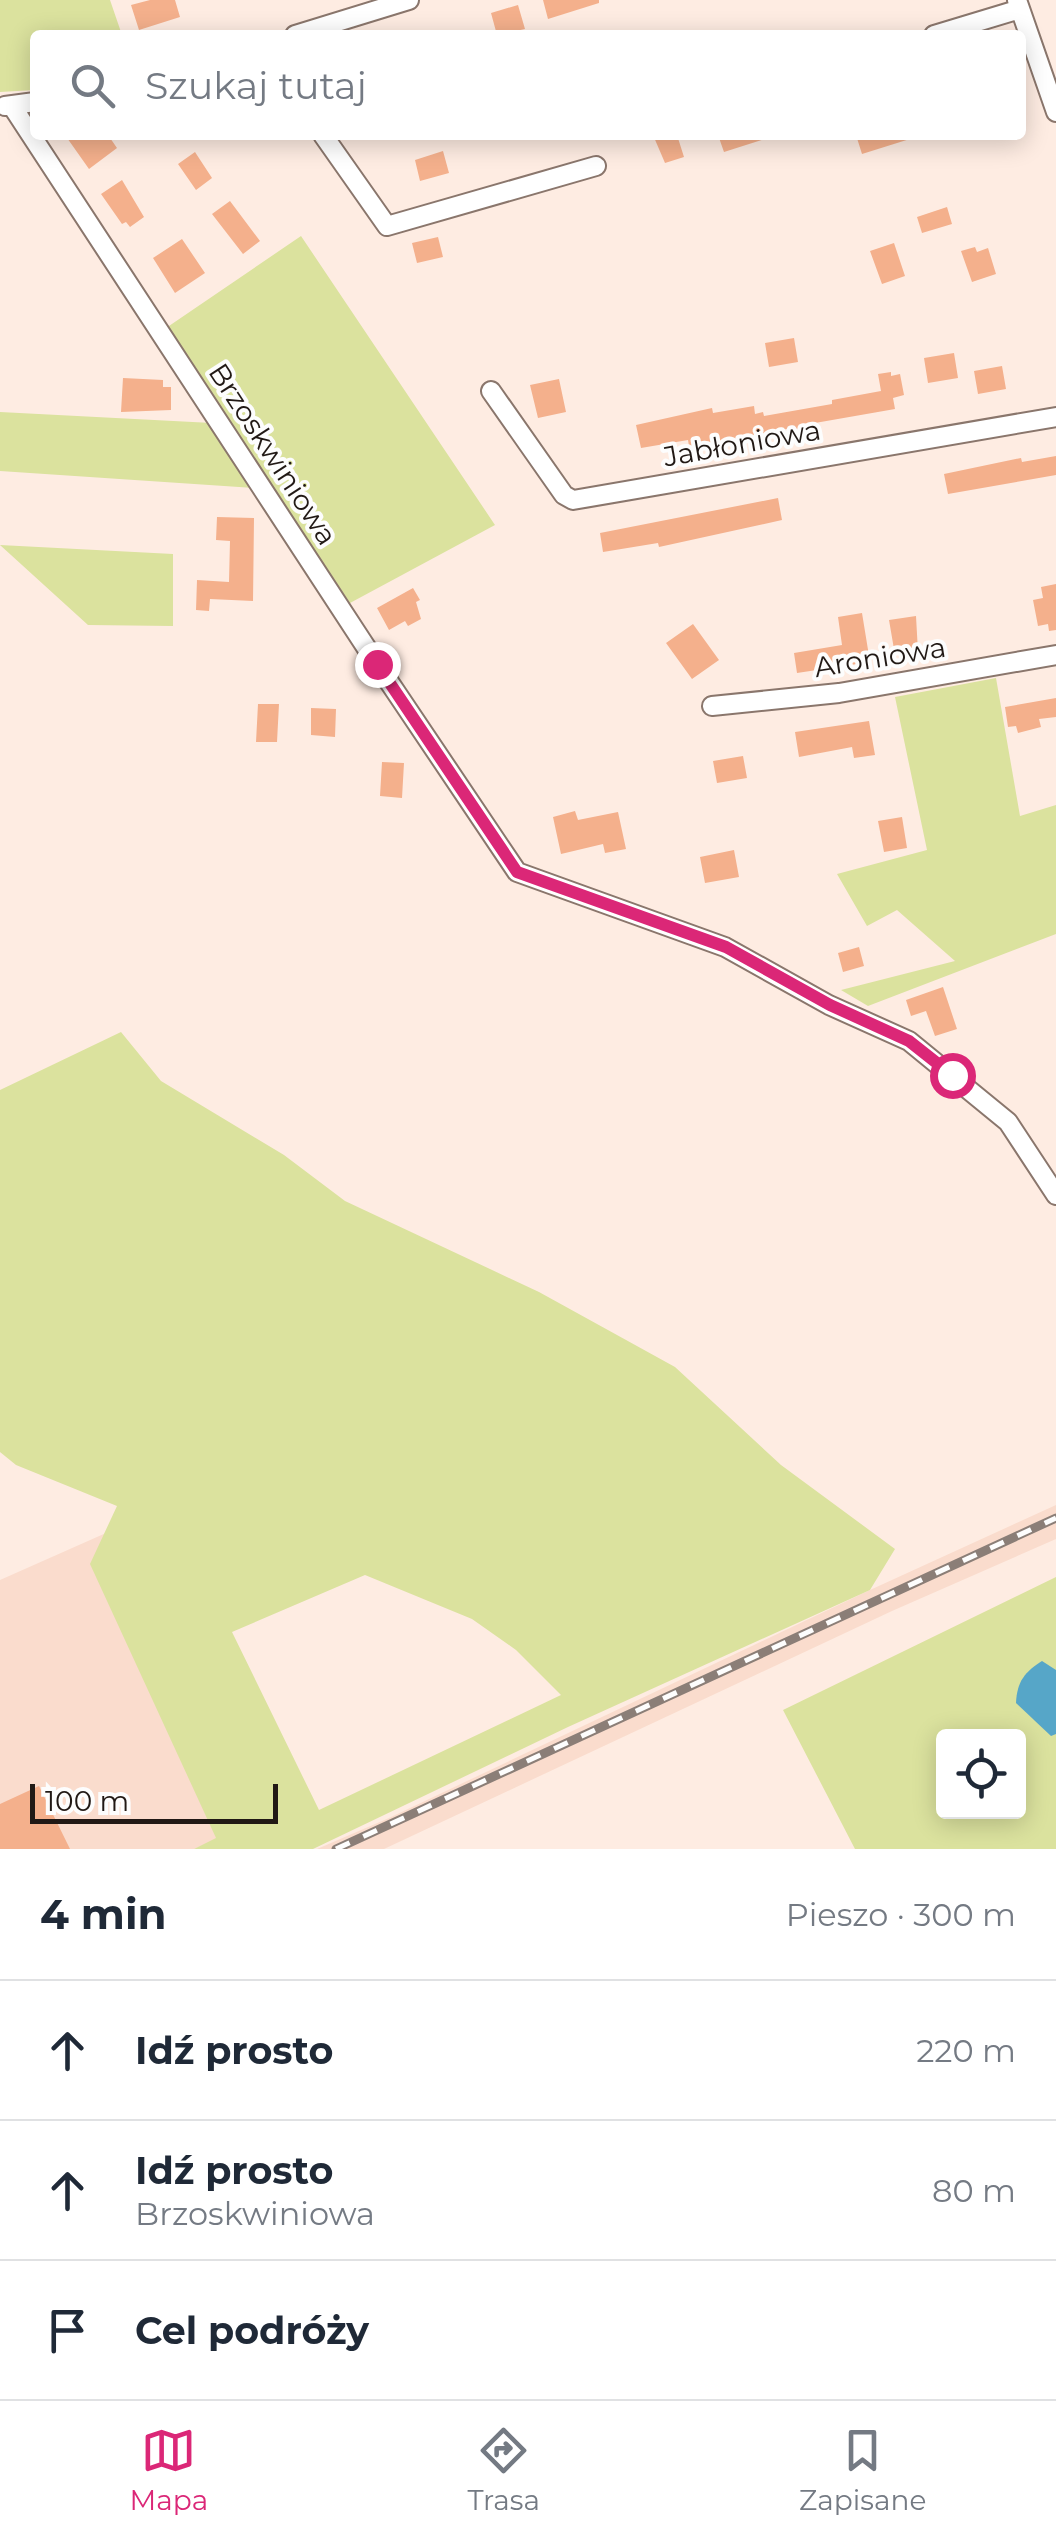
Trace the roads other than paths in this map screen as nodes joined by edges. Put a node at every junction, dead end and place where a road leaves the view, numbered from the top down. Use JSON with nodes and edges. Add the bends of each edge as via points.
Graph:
{"nodes":[{"id":1,"x":409,"y":0,"type":"edge"},
{"id":2,"x":1018,"y":5,"type":"edge"},
{"id":3,"x":312,"y":30,"type":"edge"},
{"id":4,"x":948,"y":30,"type":"edge"},
{"id":5,"x":6,"y":106,"type":"edge"},
{"id":6,"x":1056,"y":112,"type":"edge"},
{"id":7,"x":326,"y":140,"type":"edge"},
{"id":8,"x":596,"y":166,"type":"dead end"},
{"id":9,"x":491,"y":391,"type":"dead end"},
{"id":10,"x":1056,"y":417,"type":"edge"},
{"id":11,"x":1056,"y":655,"type":"edge"},
{"id":12,"x":712,"y":706,"type":"dead end"},
{"id":13,"x":1047,"y":1165,"type":"edge"},
{"id":14,"x":1056,"y":1195,"type":"edge"}],
"edges":[{"from":1,"to":3,"type":"street"},
{"from":2,"to":4,"type":"street"},
{"from":2,"to":6,"type":"street"},
{"from":5,"to":13,"type":"street","name":"Brzoskwiniowa","via":[[517,872],[726,947],[909,1041],[1008,1122]]},
{"from":7,"to":8,"type":"street","via":[[387,226]]},
{"from":9,"to":10,"type":"street","name":"Jabłoniowa","via":[[573,500]]},
{"from":11,"to":12,"type":"street","name":"Aroniowa","via":[[824,695]]},
{"from":13,"to":14,"type":"street","name":"Brzoskwiniowa"}]}
